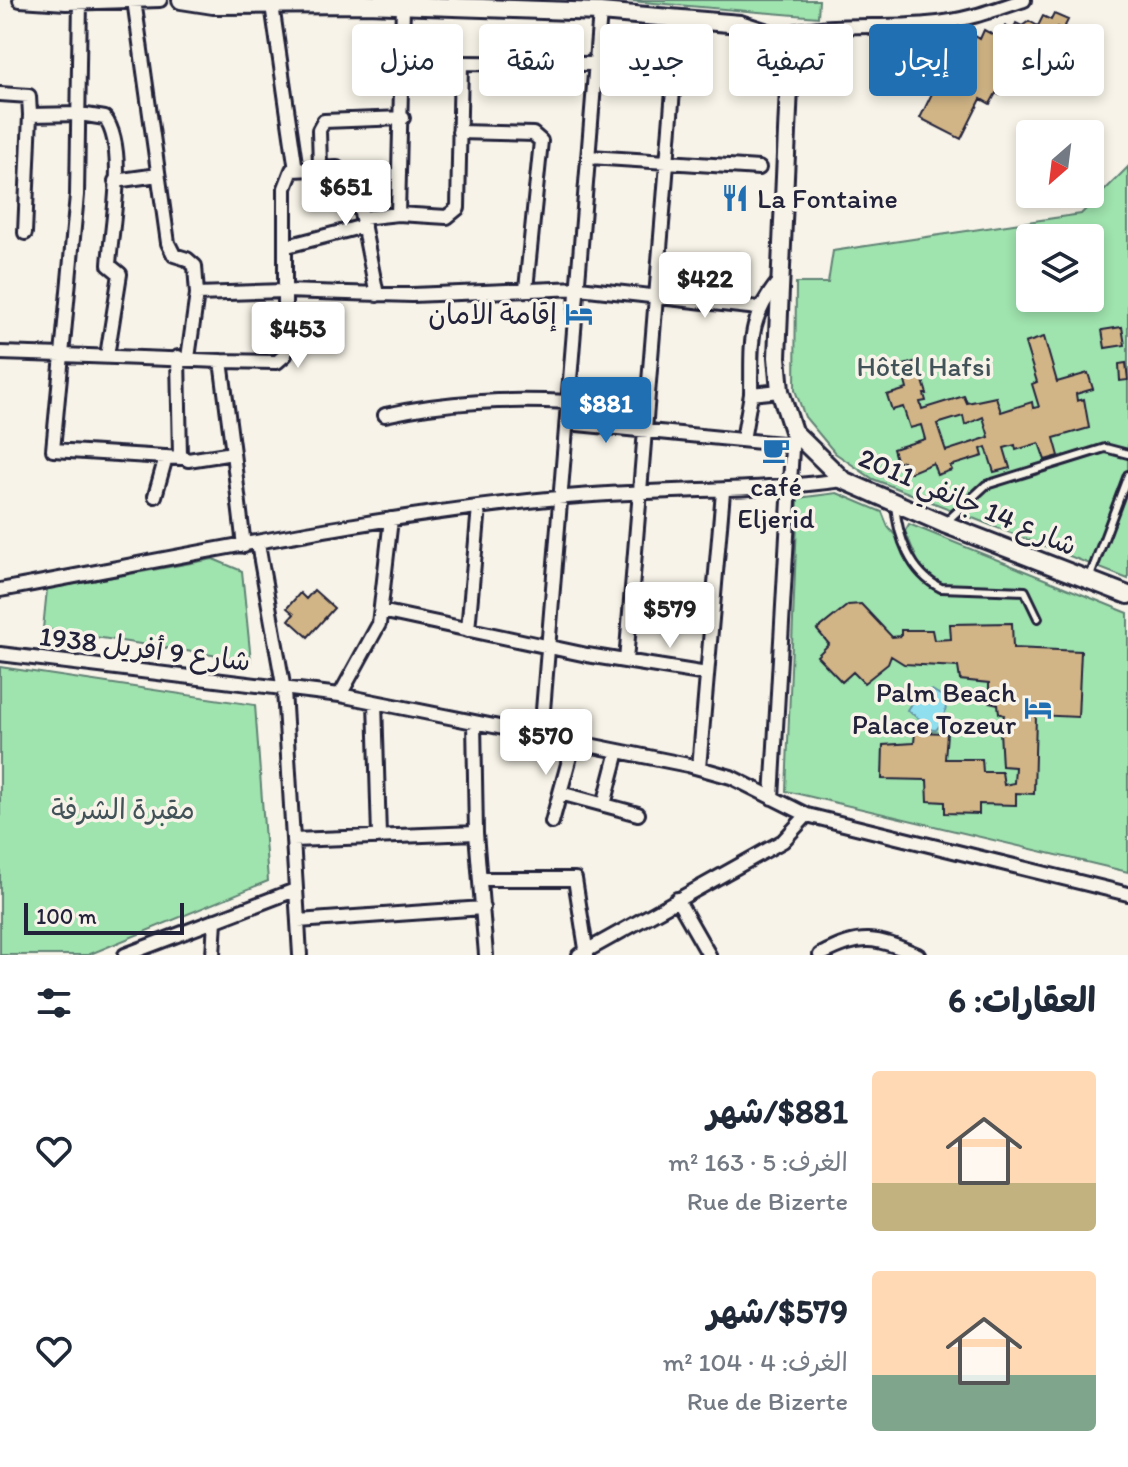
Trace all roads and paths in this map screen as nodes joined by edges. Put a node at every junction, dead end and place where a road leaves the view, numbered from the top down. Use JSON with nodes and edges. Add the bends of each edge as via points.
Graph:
{"nodes":[{"id":1,"x":20,"y":0,"type":"edge"},
{"id":2,"x":134,"y":0,"type":"edge"},
{"id":3,"x":160,"y":0,"type":"edge"},
{"id":4,"x":181,"y":0,"type":"edge"},
{"id":5,"x":1024,"y":0,"type":"edge"},
{"id":6,"x":80,"y":1,"type":"edge"},
{"id":7,"x":272,"y":5,"type":"junction"},
{"id":8,"x":403,"y":5,"type":"junction"},
{"id":9,"x":600,"y":12,"type":"junction"},
{"id":10,"x":679,"y":18,"type":"junction"},
{"id":11,"x":940,"y":23,"type":"junction"},
{"id":12,"x":734,"y":24,"type":"edge"},
{"id":13,"x":853,"y":26,"type":"edge"},
{"id":14,"x":864,"y":26,"type":"junction"},
{"id":15,"x":596,"y":64,"type":"junction"},
{"id":16,"x":0,"y":94,"type":"edge"},
{"id":17,"x":789,"y":96,"type":"edge"},
{"id":18,"x":80,"y":114,"type":"junction"},
{"id":19,"x":30,"y":115,"type":"junction"},
{"id":20,"x":403,"y":118,"type":"junction"},
{"id":21,"x":459,"y":132,"type":"junction"},
{"id":22,"x":590,"y":157,"type":"junction"},
{"id":23,"x":667,"y":161,"type":"junction"},
{"id":24,"x":320,"y":167,"type":"junction"},
{"id":25,"x":759,"y":168,"type":"dead end"},
{"id":26,"x":296,"y":170,"type":"junction"},
{"id":27,"x":158,"y":175,"type":"junction"},
{"id":28,"x":115,"y":181,"type":"junction"},
{"id":29,"x":398,"y":214,"type":"junction"},
{"id":30,"x":363,"y":222,"type":"junction"},
{"id":31,"x":25,"y":233,"type":"dead end"},
{"id":32,"x":287,"y":246,"type":"junction"},
{"id":33,"x":780,"y":280,"type":"junction"},
{"id":34,"x":579,"y":288,"type":"junction"},
{"id":35,"x":526,"y":289,"type":"junction"},
{"id":36,"x":284,"y":291,"type":"junction"},
{"id":37,"x":197,"y":294,"type":"junction"},
{"id":38,"x":377,"y":295,"type":"junction"},
{"id":39,"x":658,"y":295,"type":"junction"},
{"id":40,"x":758,"y":308,"type":"junction"},
{"id":41,"x":0,"y":353,"type":"edge"},
{"id":42,"x":62,"y":355,"type":"junction"},
{"id":43,"x":107,"y":356,"type":"junction"},
{"id":44,"x":183,"y":358,"type":"junction"},
{"id":45,"x":221,"y":361,"type":"junction"},
{"id":46,"x":780,"y":391,"type":"junction"},
{"id":47,"x":751,"y":394,"type":"junction"},
{"id":48,"x":570,"y":402,"type":"junction"},
{"id":49,"x":385,"y":415,"type":"dead end"},
{"id":50,"x":567,"y":423,"type":"junction"},
{"id":51,"x":648,"y":431,"type":"junction"},
{"id":52,"x":793,"y":438,"type":"junction"},
{"id":53,"x":743,"y":440,"type":"junction"},
{"id":54,"x":233,"y":453,"type":"junction"},
{"id":55,"x":1128,"y":454,"type":"edge"},
{"id":56,"x":166,"y":457,"type":"junction"},
{"id":57,"x":181,"y":458,"type":"junction"},
{"id":58,"x":1128,"y":475,"type":"edge"},
{"id":59,"x":843,"y":480,"type":"junction"},
{"id":60,"x":789,"y":487,"type":"junction"},
{"id":61,"x":723,"y":492,"type":"junction"},
{"id":62,"x":640,"y":494,"type":"junction"},
{"id":63,"x":155,"y":496,"type":"dead end"},
{"id":64,"x":561,"y":497,"type":"junction"},
{"id":65,"x":895,"y":505,"type":"junction"},
{"id":66,"x":479,"y":507,"type":"junction"},
{"id":67,"x":391,"y":519,"type":"junction"},
{"id":68,"x":944,"y":524,"type":"junction"},
{"id":69,"x":258,"y":544,"type":"junction"},
{"id":70,"x":244,"y":546,"type":"junction"},
{"id":71,"x":1089,"y":579,"type":"junction"},
{"id":72,"x":0,"y":590,"type":"edge"},
{"id":73,"x":1128,"y":595,"type":"edge"},
{"id":74,"x":381,"y":611,"type":"junction"},
{"id":75,"x":1038,"y":618,"type":"dead end"},
{"id":76,"x":468,"y":630,"type":"junction"},
{"id":77,"x":548,"y":646,"type":"junction"},
{"id":78,"x":0,"y":654,"type":"edge"},
{"id":79,"x":626,"y":661,"type":"junction"},
{"id":80,"x":707,"y":674,"type":"junction"},
{"id":81,"x":284,"y":690,"type":"junction"},
{"id":82,"x":340,"y":695,"type":"junction"},
{"id":83,"x":375,"y":702,"type":"junction"},
{"id":84,"x":474,"y":722,"type":"junction"},
{"id":85,"x":541,"y":735,"type":"junction"},
{"id":86,"x":574,"y":742,"type":"junction"},
{"id":87,"x":618,"y":751,"type":"junction"},
{"id":88,"x":699,"y":768,"type":"junction"},
{"id":89,"x":560,"y":793,"type":"junction"},
{"id":90,"x":772,"y":798,"type":"junction"},
{"id":91,"x":604,"y":805,"type":"junction"},
{"id":92,"x":638,"y":814,"type":"dead end"},
{"id":93,"x":807,"y":815,"type":"junction"},
{"id":94,"x":552,"y":822,"type":"dead end"},
{"id":95,"x":476,"y":833,"type":"junction"},
{"id":96,"x":379,"y":836,"type":"junction"},
{"id":97,"x":293,"y":840,"type":"junction"},
{"id":98,"x":482,"y":879,"type":"junction"},
{"id":99,"x":295,"y":890,"type":"junction"},
{"id":100,"x":1128,"y":894,"type":"edge"},
{"id":101,"x":677,"y":899,"type":"junction"},
{"id":102,"x":483,"y":908,"type":"junction"},
{"id":103,"x":215,"y":920,"type":"junction"},
{"id":104,"x":298,"y":921,"type":"junction"},
{"id":105,"x":704,"y":953,"type":"edge"},
{"id":106,"x":584,"y":954,"type":"edge"},
{"id":107,"x":125,"y":955,"type":"edge"},
{"id":108,"x":213,"y":955,"type":"edge"},
{"id":109,"x":300,"y":955,"type":"edge"},
{"id":110,"x":486,"y":955,"type":"edge"},
{"id":111,"x":820,"y":955,"type":"edge"},
{"id":112,"x":918,"y":955,"type":"edge"}],
"edges":[{"from":1,"to":6,"type":"street"},
{"from":2,"to":3,"type":"street"},
{"from":2,"to":6,"type":"street"},
{"from":2,"to":27,"type":"street"},
{"from":4,"to":7,"type":"main road"},
{"from":5,"to":11,"type":"street"},
{"from":6,"to":18,"type":"street"},
{"from":7,"to":8,"type":"main road"},
{"from":7,"to":26,"type":"street"},
{"from":8,"to":9,"type":"main road"},
{"from":8,"to":20,"type":"street"},
{"from":9,"to":10,"type":"main road"},
{"from":9,"to":15,"type":"street"},
{"from":10,"to":12,"type":"main road"},
{"from":10,"to":23,"type":"street"},
{"from":11,"to":14,"type":"street"},
{"from":11,"to":14,"type":"lane","via":[[941,47],[935,54]]},
{"from":13,"to":14,"type":"street"},
{"from":15,"to":21,"type":"street","via":[[461,63]]},
{"from":15,"to":22,"type":"street"},
{"from":16,"to":19,"type":"street","via":[[29,96]]},
{"from":17,"to":33,"type":"main road","name":"شارع 14 جانفي 2011"},
{"from":18,"to":19,"type":"street"},
{"from":18,"to":28,"type":"street","via":[[98,115],[111,126]]},
{"from":18,"to":42,"type":"street"},
{"from":19,"to":31,"type":"street"},
{"from":20,"to":24,"type":"street","via":[[324,121],[319,130]]},
{"from":20,"to":29,"type":"street"},
{"from":21,"to":29,"type":"street","via":[[455,213],[443,218]]},
{"from":21,"to":35,"type":"street","via":[[533,134],[541,141]]},
{"from":22,"to":23,"type":"street"},
{"from":22,"to":34,"type":"street"},
{"from":23,"to":25,"type":"street"},
{"from":23,"to":39,"type":"street"},
{"from":24,"to":26,"type":"street"},
{"from":24,"to":30,"type":"street","via":[[337,168],[352,181]]},
{"from":26,"to":32,"type":"street","via":[[286,180]]},
{"from":27,"to":28,"type":"street"},
{"from":27,"to":37,"type":"street","via":[[168,243],[174,255],[195,266]]},
{"from":28,"to":43,"type":"street","via":[[109,265],[120,274]]},
{"from":29,"to":30,"type":"street"},
{"from":30,"to":32,"type":"street"},
{"from":30,"to":38,"type":"street"},
{"from":32,"to":36,"type":"street"},
{"from":33,"to":40,"type":"street"},
{"from":33,"to":46,"type":"main road","name":"شارع 14 جانفي 2011"},
{"from":34,"to":35,"type":"street"},
{"from":34,"to":39,"type":"street"},
{"from":34,"to":48,"type":"street"},
{"from":35,"to":38,"type":"street"},
{"from":36,"to":37,"type":"street"},
{"from":36,"to":38,"type":"street"},
{"from":36,"to":45,"type":"street","via":[[282,361]]},
{"from":37,"to":44,"type":"street"},
{"from":39,"to":40,"type":"street"},
{"from":39,"to":51,"type":"street"},
{"from":40,"to":47,"type":"street"},
{"from":41,"to":42,"type":"street"},
{"from":42,"to":43,"type":"street"},
{"from":42,"to":56,"type":"street","via":[[53,450]]},
{"from":43,"to":44,"type":"street"},
{"from":44,"to":45,"type":"street"},
{"from":44,"to":57,"type":"street"},
{"from":45,"to":54,"type":"street"},
{"from":46,"to":47,"type":"street"},
{"from":46,"to":52,"type":"main road","name":"شارع 14 جانفي 2011"},
{"from":47,"to":53,"type":"street"},
{"from":48,"to":49,"type":"street","via":[[457,402]]},
{"from":48,"to":50,"type":"street"},
{"from":50,"to":51,"type":"street"},
{"from":50,"to":64,"type":"street"},
{"from":51,"to":53,"type":"street"},
{"from":51,"to":62,"type":"street"},
{"from":52,"to":53,"type":"street"},
{"from":52,"to":59,"type":"main road","name":"شارع 14 جانفي 2011"},
{"from":52,"to":60,"type":"street"},
{"from":54,"to":57,"type":"street"},
{"from":54,"to":70,"type":"street"},
{"from":55,"to":68,"type":"lane","via":[[1105,448],[986,485]]},
{"from":56,"to":57,"type":"street"},
{"from":56,"to":63,"type":"street"},
{"from":58,"to":71,"type":"lane"},
{"from":59,"to":60,"type":"street"},
{"from":59,"to":65,"type":"main road","name":"شارع 14 جانفي 2011"},
{"from":60,"to":61,"type":"street"},
{"from":60,"to":90,"type":"street"},
{"from":61,"to":62,"type":"street"},
{"from":61,"to":80,"type":"street"},
{"from":62,"to":64,"type":"street"},
{"from":62,"to":79,"type":"street"},
{"from":64,"to":66,"type":"street"},
{"from":64,"to":77,"type":"street"},
{"from":65,"to":68,"type":"main road","name":"شارع 14 جانفي 2011"},
{"from":65,"to":75,"type":"lane","via":[[903,545],[930,583],[941,588],[1025,591]]},
{"from":66,"to":67,"type":"street"},
{"from":66,"to":76,"type":"street"},
{"from":67,"to":69,"type":"street"},
{"from":67,"to":74,"type":"street"},
{"from":68,"to":71,"type":"main road","name":"شارع 14 جانفي 2011"},
{"from":69,"to":70,"type":"street"},
{"from":69,"to":81,"type":"street"},
{"from":70,"to":72,"type":"street"},
{"from":71,"to":73,"type":"main road","name":"شارع 14 جانفي 2011"},
{"from":74,"to":76,"type":"street"},
{"from":74,"to":82,"type":"street"},
{"from":76,"to":77,"type":"street"},
{"from":77,"to":79,"type":"street"},
{"from":77,"to":85,"type":"street"},
{"from":78,"to":81,"type":"street","name":"شارع 9 أفريل 1938"},
{"from":79,"to":80,"type":"street"},
{"from":80,"to":88,"type":"street"},
{"from":81,"to":82,"type":"street","name":"شارع 9 أفريل 1938"},
{"from":81,"to":97,"type":"street"},
{"from":82,"to":83,"type":"street","name":"شارع 9 أفريل 1938"},
{"from":83,"to":84,"type":"street","name":"شارع 9 أفريل 1938"},
{"from":83,"to":96,"type":"street"},
{"from":84,"to":85,"type":"street","name":"شارع 9 أفريل 1938"},
{"from":84,"to":95,"type":"street"},
{"from":85,"to":86,"type":"street","name":"شارع 9 أفريل 1938"},
{"from":86,"to":87,"type":"street","name":"شارع 9 أفريل 1938"},
{"from":86,"to":89,"type":"street"},
{"from":87,"to":88,"type":"street","name":"شارع 9 أفريل 1938"},
{"from":87,"to":91,"type":"street"},
{"from":88,"to":90,"type":"street","name":"شارع 9 أفريل 1938"},
{"from":89,"to":91,"type":"street"},
{"from":89,"to":94,"type":"street"},
{"from":90,"to":93,"type":"street","name":"شارع 9 أفريل 1938"},
{"from":91,"to":92,"type":"street"},
{"from":93,"to":100,"type":"street","name":"شارع 9 أفريل 1938"},
{"from":93,"to":101,"type":"street","via":[[783,841]]},
{"from":95,"to":96,"type":"street"},
{"from":95,"to":98,"type":"street"},
{"from":96,"to":97,"type":"street"},
{"from":97,"to":99,"type":"street"},
{"from":98,"to":102,"type":"street"},
{"from":98,"to":106,"type":"street","via":[[575,879]]},
{"from":99,"to":103,"type":"street"},
{"from":99,"to":104,"type":"street"},
{"from":101,"to":105,"type":"street"},
{"from":101,"to":106,"type":"street"},
{"from":102,"to":104,"type":"street"},
{"from":102,"to":110,"type":"street"},
{"from":103,"to":107,"type":"street"},
{"from":103,"to":108,"type":"street"},
{"from":104,"to":109,"type":"street"},
{"from":111,"to":112,"type":"street","via":[[847,941],[873,938]]}]}
